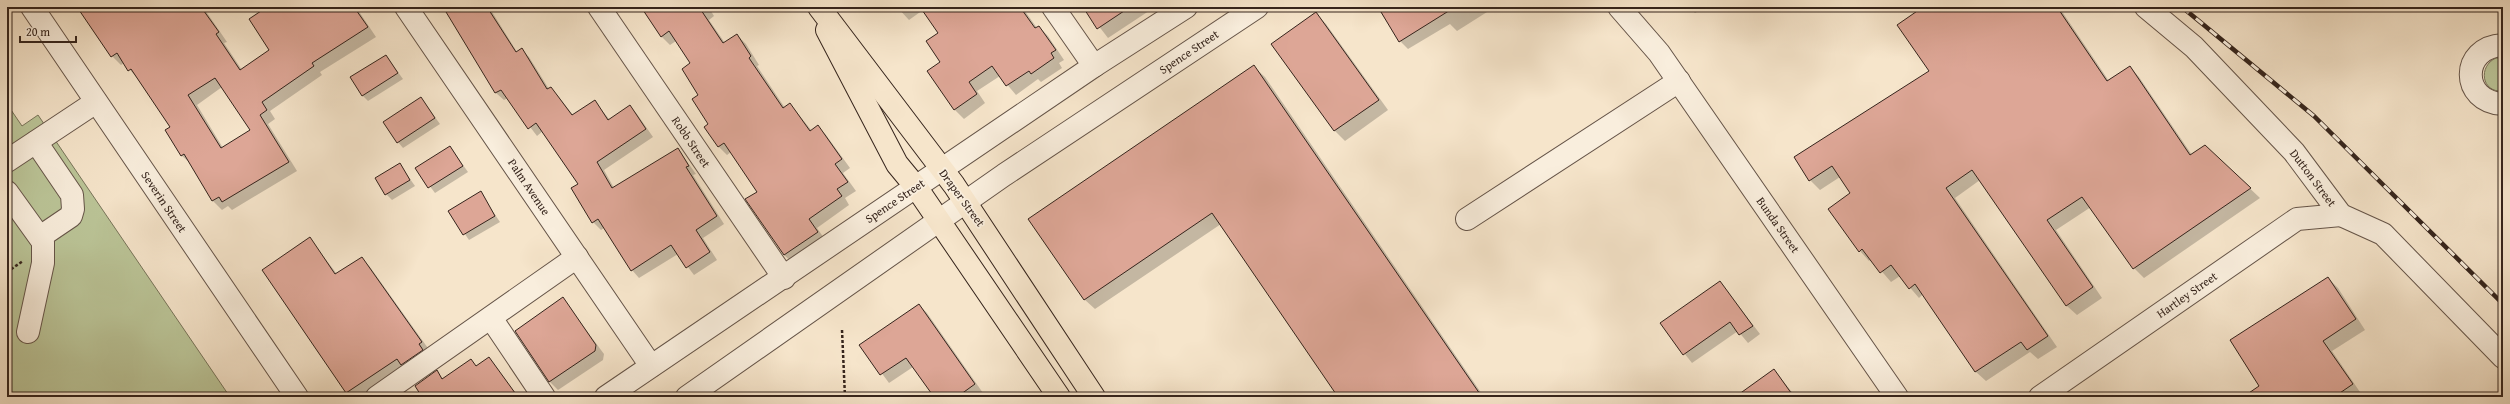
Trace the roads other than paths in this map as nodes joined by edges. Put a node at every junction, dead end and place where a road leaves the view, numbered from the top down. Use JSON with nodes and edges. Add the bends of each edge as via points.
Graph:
{"nodes":[{"id":1,"x":32,"y":7,"type":"edge"},
{"id":2,"x":406,"y":7,"type":"edge"},
{"id":3,"x":599,"y":7,"type":"edge"},
{"id":4,"x":818,"y":7,"type":"edge"},
{"id":5,"x":1053,"y":7,"type":"edge"},
{"id":6,"x":1186,"y":7,"type":"edge"},
{"id":7,"x":1257,"y":7,"type":"edge"},
{"id":8,"x":1619,"y":7,"type":"edge"},
{"id":9,"x":1638,"y":7,"type":"edge"},
{"id":10,"x":2146,"y":7,"type":"edge"},
{"id":11,"x":2503,"y":46,"type":"edge"},
{"id":12,"x":1659,"y":53,"type":"junction"},
{"id":13,"x":1094,"y":66,"type":"junction"},
{"id":14,"x":1679,"y":81,"type":"junction"},
{"id":15,"x":96,"y":102,"type":"junction"},
{"id":16,"x":2503,"y":104,"type":"edge"},
{"id":17,"x":36,"y":142,"type":"junction"},
{"id":18,"x":7,"y":161,"type":"edge"},
{"id":19,"x":942,"y":169,"type":"junction"},
{"id":20,"x":916,"y":187,"type":"junction"},
{"id":21,"x":7,"y":192,"type":"edge"},
{"id":22,"x":966,"y":202,"type":"junction"},
{"id":23,"x":2341,"y":215,"type":"junction"},
{"id":24,"x":1467,"y":219,"type":"dead end"},
{"id":25,"x":940,"y":222,"type":"junction"},
{"id":26,"x":40,"y":237,"type":"junction"},
{"id":27,"x":577,"y":257,"type":"junction"},
{"id":28,"x":784,"y":278,"type":"junction"},
{"id":29,"x":491,"y":318,"type":"junction"},
{"id":30,"x":28,"y":332,"type":"dead end"},
{"id":31,"x":2503,"y":357,"type":"edge"},
{"id":32,"x":651,"y":366,"type":"junction"},
{"id":33,"x":297,"y":397,"type":"edge"},
{"id":34,"x":377,"y":397,"type":"edge"},
{"id":35,"x":544,"y":397,"type":"edge"},
{"id":36,"x":606,"y":397,"type":"edge"},
{"id":37,"x":687,"y":397,"type":"edge"},
{"id":38,"x":1059,"y":397,"type":"edge"},
{"id":39,"x":1094,"y":397,"type":"edge"},
{"id":40,"x":1897,"y":397,"type":"edge"},
{"id":41,"x":2040,"y":397,"type":"edge"}],
"edges":[{"from":1,"to":15,"type":"street","name":"Severin Street"},
{"from":2,"to":27,"type":"street","name":"Palm Avenue"},
{"from":3,"to":28,"type":"street","name":"Robb Street"},
{"from":4,"to":19,"type":"main road","name":"Draper Street"},
{"from":4,"to":20,"type":"main road","name":"Draper Street","via":[[832,44],[897,164]]},
{"from":5,"to":13,"type":"street"},
{"from":6,"to":13,"type":"street","name":"Spence Street"},
{"from":7,"to":22,"type":"street","name":"Spence Street"},
{"from":8,"to":12,"type":"street","name":"Bunda Street"},
{"from":9,"to":12,"type":"street","name":"Bunda Street"},
{"from":10,"to":23,"type":"street","name":"Dutton Street","via":[[2194,47],[2294,152]]},
{"from":11,"to":16,"type":"street","via":[[2485,49],[2477,56],[2471,75],[2477,93],[2485,100]]},
{"from":12,"to":14,"type":"street","name":"Bunda Street"},
{"from":13,"to":19,"type":"street","name":"Spence Street"},
{"from":14,"to":24,"type":"street"},
{"from":14,"to":40,"type":"street","name":"Bunda Street"},
{"from":15,"to":17,"type":"street"},
{"from":15,"to":33,"type":"street","name":"Severin Street"},
{"from":17,"to":18,"type":"street"},
{"from":17,"to":26,"type":"street","via":[[72,195],[73,202],[71,216]]},
{"from":19,"to":20,"type":"street","name":"Spence Street"},
{"from":19,"to":22,"type":"main road","name":"Draper Street"},
{"from":20,"to":25,"type":"main road","name":"Draper Street"},
{"from":20,"to":28,"type":"street","name":"Spence Street"},
{"from":21,"to":26,"type":"street"},
{"from":22,"to":25,"type":"street","name":"Spence Street"},
{"from":22,"to":39,"type":"main road","name":"Draper Street"},
{"from":23,"to":31,"type":"street","name":"Dutton Street","via":[[2383,234]]},
{"from":23,"to":41,"type":"street","name":"Hartley Street","via":[[2297,219]]},
{"from":25,"to":37,"type":"street","name":"Spence Street"},
{"from":25,"to":38,"type":"main road","name":"Draper Street"},
{"from":26,"to":30,"type":"street","via":[[43,242],[43,263]]},
{"from":27,"to":29,"type":"street"},
{"from":27,"to":32,"type":"street","name":"Palm Avenue"},
{"from":28,"to":32,"type":"street","name":"Spence Street"},
{"from":29,"to":34,"type":"street"},
{"from":29,"to":35,"type":"street"},
{"from":32,"to":36,"type":"street","name":"Spence Street"}]}
